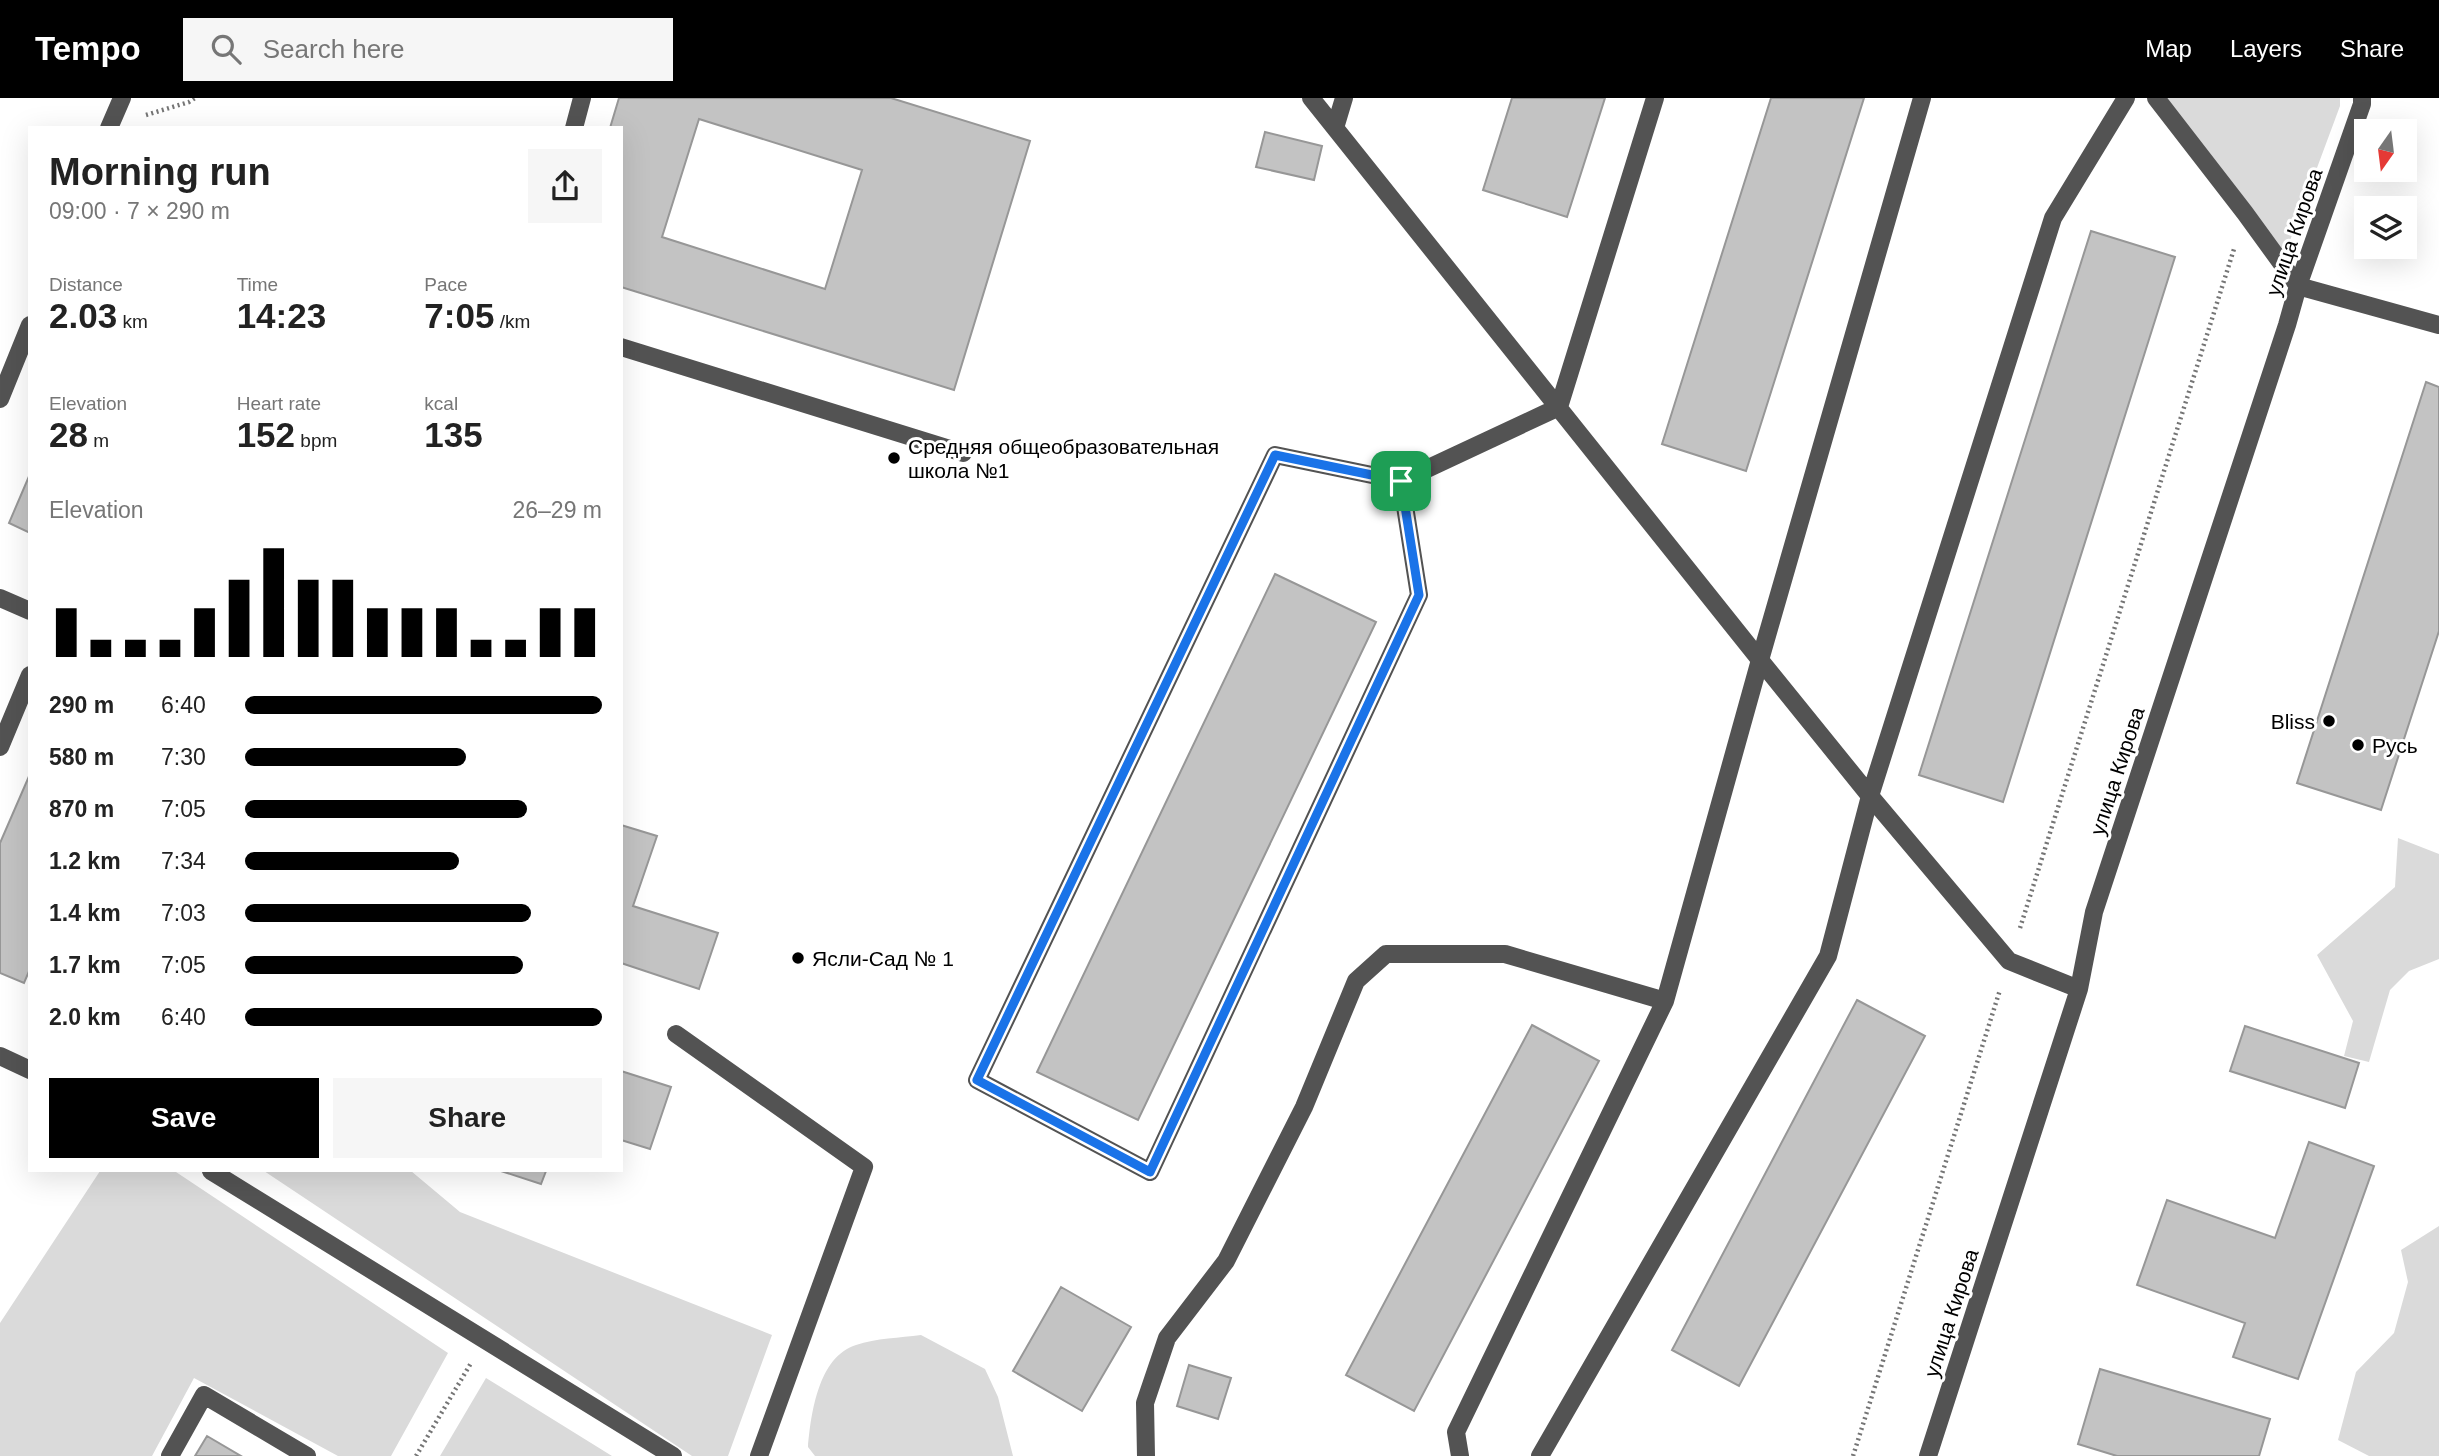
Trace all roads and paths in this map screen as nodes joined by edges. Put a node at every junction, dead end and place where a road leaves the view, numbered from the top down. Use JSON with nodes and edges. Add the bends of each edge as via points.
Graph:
{"nodes":[{"id":1,"x":122,"y":98,"type":"edge"},
{"id":2,"x":195,"y":98,"type":"edge"},
{"id":3,"x":582,"y":98,"type":"edge"},
{"id":4,"x":1311,"y":98,"type":"edge"},
{"id":5,"x":1344,"y":98,"type":"edge"},
{"id":6,"x":1655,"y":98,"type":"edge"},
{"id":7,"x":1923,"y":98,"type":"edge"},
{"id":8,"x":2126,"y":98,"type":"edge"},
{"id":9,"x":2156,"y":98,"type":"edge"},
{"id":10,"x":2364,"y":100,"type":"edge"},
{"id":11,"x":110,"y":126,"type":"edge"},
{"id":12,"x":113,"y":126,"type":"edge"},
{"id":13,"x":575,"y":126,"type":"edge"},
{"id":14,"x":1335,"y":128,"type":"junction"},
{"id":15,"x":2245,"y":213,"type":"junction"},
{"id":16,"x":2298,"y":286,"type":"junction"},
{"id":17,"x":2439,"y":325,"type":"edge"},
{"id":18,"x":28,"y":330,"type":"edge"},
{"id":19,"x":623,"y":348,"type":"edge"},
{"id":20,"x":0,"y":399,"type":"edge"},
{"id":21,"x":1559,"y":407,"type":"junction"},
{"id":22,"x":963,"y":453,"type":"dead end"},
{"id":23,"x":1401,"y":481,"type":"junction"},
{"id":24,"x":0,"y":598,"type":"edge"},
{"id":25,"x":28,"y":610,"type":"edge"},
{"id":26,"x":1760,"y":660,"type":"junction"},
{"id":27,"x":28,"y":680,"type":"edge"},
{"id":28,"x":0,"y":747,"type":"edge"},
{"id":29,"x":1870,"y":796,"type":"junction"},
{"id":30,"x":2009,"y":961,"type":"junction"},
{"id":31,"x":2079,"y":989,"type":"junction"},
{"id":32,"x":1665,"y":1001,"type":"junction"},
{"id":33,"x":676,"y":1034,"type":"dead end"},
{"id":34,"x":0,"y":1056,"type":"edge"},
{"id":35,"x":28,"y":1069,"type":"edge"},
{"id":36,"x":213,"y":1172,"type":"edge"},
{"id":37,"x":484,"y":1341,"type":"junction"},
{"id":38,"x":170,"y":1456,"type":"edge"},
{"id":39,"x":307,"y":1456,"type":"edge"},
{"id":40,"x":416,"y":1456,"type":"edge"},
{"id":41,"x":673,"y":1456,"type":"edge"},
{"id":42,"x":758,"y":1456,"type":"edge"},
{"id":43,"x":1146,"y":1456,"type":"edge"},
{"id":44,"x":1460,"y":1456,"type":"edge"},
{"id":45,"x":1540,"y":1456,"type":"edge"},
{"id":46,"x":1853,"y":1456,"type":"edge"},
{"id":47,"x":1928,"y":1456,"type":"edge"}],
"edges":[{"from":1,"to":11,"type":"street"},
{"from":2,"to":12,"type":"path"},
{"from":3,"to":13,"type":"street"},
{"from":4,"to":14,"type":"street"},
{"from":5,"to":14,"type":"street"},
{"from":6,"to":21,"type":"street"},
{"from":7,"to":26,"type":"street"},
{"from":8,"to":29,"type":"street","via":[[2053,218]]},
{"from":9,"to":15,"type":"street"},
{"from":10,"to":16,"type":"street","name":"улица Кирова"},
{"from":14,"to":21,"type":"street"},
{"from":15,"to":16,"type":"street"},
{"from":15,"to":30,"type":"path"},
{"from":16,"to":17,"type":"street"},
{"from":16,"to":31,"type":"street","name":"улица Кирова","via":[[2094,912]]},
{"from":18,"to":20,"type":"street"},
{"from":19,"to":22,"type":"street"},
{"from":21,"to":23,"type":"street"},
{"from":21,"to":26,"type":"street"},
{"from":23,"to":23,"type":"street","via":[[1275,455],[977,1080],[1150,1172],[1419,595]]},
{"from":24,"to":25,"type":"street"},
{"from":26,"to":29,"type":"street"},
{"from":26,"to":32,"type":"street"},
{"from":27,"to":28,"type":"street"},
{"from":29,"to":30,"type":"street"},
{"from":29,"to":45,"type":"street","via":[[1828,956]]},
{"from":30,"to":31,"type":"street"},
{"from":30,"to":46,"type":"path"},
{"from":31,"to":47,"type":"street","name":"улица Кирова"},
{"from":32,"to":43,"type":"street","via":[[1505,954],[1386,954],[1356,981],[1304,1107],[1226,1261],[1167,1338],[1145,1403]]},
{"from":32,"to":44,"type":"street","via":[[1456,1432]]},
{"from":33,"to":42,"type":"street","via":[[864,1167]]},
{"from":34,"to":35,"type":"street"},
{"from":36,"to":37,"type":"street"},
{"from":37,"to":40,"type":"path"},
{"from":37,"to":41,"type":"street"},
{"from":38,"to":39,"type":"street","via":[[204,1395]]}]}
